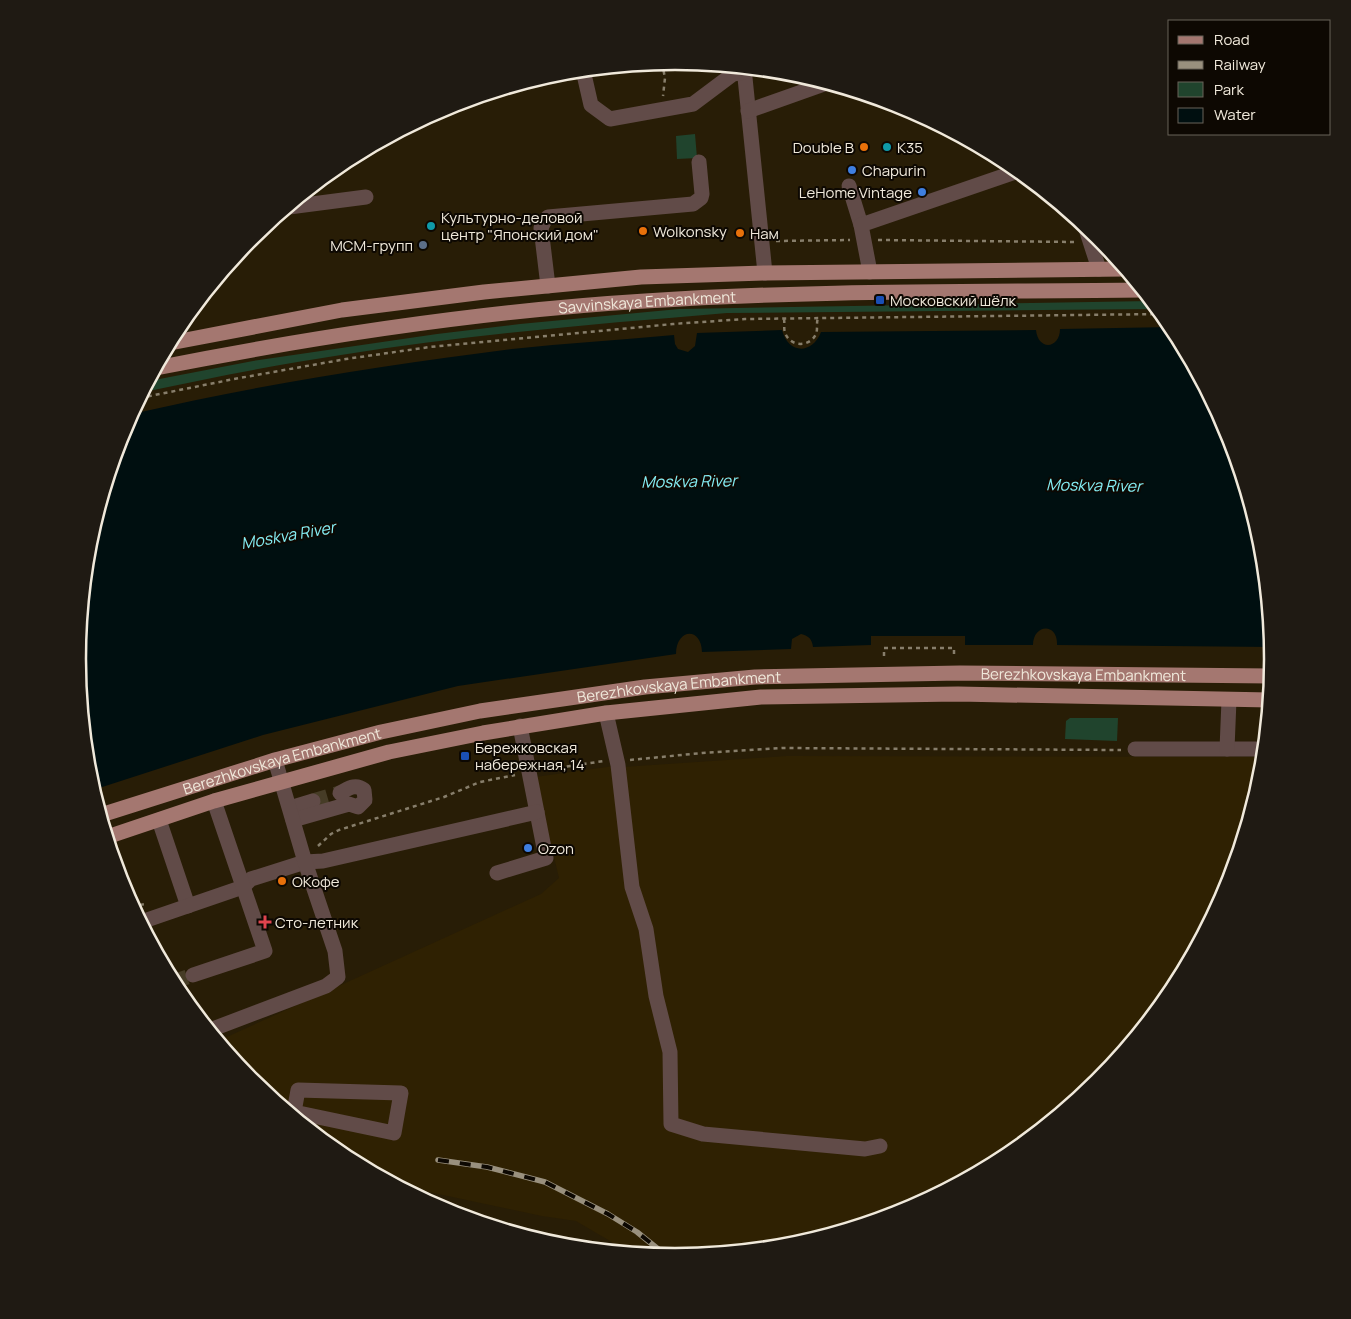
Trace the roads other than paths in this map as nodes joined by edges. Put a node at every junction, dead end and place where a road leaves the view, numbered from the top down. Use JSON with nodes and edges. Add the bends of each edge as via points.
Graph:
{"nodes":[{"id":1,"x":735,"y":73,"type":"edge"},
{"id":2,"x":744,"y":74,"type":"edge"},
{"id":3,"x":585,"y":77,"type":"edge"},
{"id":4,"x":816,"y":87,"type":"edge"},
{"id":5,"x":748,"y":111,"type":"junction"},
{"id":6,"x":700,"y":162,"type":"dead end"},
{"id":7,"x":1009,"y":174,"type":"edge"},
{"id":8,"x":849,"y":186,"type":"dead end"},
{"id":9,"x":366,"y":197,"type":"dead end"},
{"id":10,"x":300,"y":206,"type":"edge"},
{"id":11,"x":862,"y":232,"type":"junction"},
{"id":12,"x":1090,"y":241,"type":"edge"},
{"id":13,"x":1099,"y":269,"type":"junction"},
{"id":14,"x":1117,"y":269,"type":"edge"},
{"id":15,"x":870,"y":272,"type":"junction"},
{"id":16,"x":765,"y":273,"type":"junction"},
{"id":17,"x":548,"y":286,"type":"junction"},
{"id":18,"x":1134,"y":290,"type":"edge"},
{"id":19,"x":179,"y":341,"type":"edge"},
{"id":20,"x":164,"y":367,"type":"edge"},
{"id":21,"x":1265,"y":676,"type":"edge"},
{"id":22,"x":1229,"y":700,"type":"junction"},
{"id":23,"x":1264,"y":700,"type":"edge"},
{"id":24,"x":606,"y":713,"type":"junction"},
{"id":25,"x":520,"y":726,"type":"junction"},
{"id":26,"x":1135,"y":749,"type":"road end"},
{"id":27,"x":1227,"y":749,"type":"junction"},
{"id":28,"x":1258,"y":749,"type":"edge"},
{"id":29,"x":275,"y":760,"type":"junction"},
{"id":30,"x":282,"y":780,"type":"junction"},
{"id":31,"x":340,"y":793,"type":"tunnel mouth"},
{"id":32,"x":214,"y":801,"type":"junction"},
{"id":33,"x":313,"y":801,"type":"tunnel mouth"},
{"id":34,"x":537,"y":812,"type":"junction"},
{"id":35,"x":106,"y":813,"type":"edge"},
{"id":36,"x":291,"y":814,"type":"junction"},
{"id":37,"x":159,"y":820,"type":"junction"},
{"id":38,"x":113,"y":835,"type":"edge"},
{"id":39,"x":304,"y":862,"type":"junction"},
{"id":40,"x":497,"y":873,"type":"dead end"},
{"id":41,"x":244,"y":887,"type":"junction"},
{"id":42,"x":188,"y":906,"type":"junction"},
{"id":43,"x":147,"y":920,"type":"edge"},
{"id":44,"x":194,"y":975,"type":"tunnel mouth"},
{"id":45,"x":216,"y":1028,"type":"edge"},
{"id":46,"x":294,"y":1109,"type":"edge"},
{"id":47,"x":302,"y":1115,"type":"edge"},
{"id":48,"x":880,"y":1146,"type":"dead end"}],
"edges":[{"from":1,"to":3,"type":"street","via":[[693,104],[610,119],[591,105]]},
{"from":2,"to":5,"type":"street"},
{"from":4,"to":5,"type":"street"},
{"from":5,"to":16,"type":"street"},
{"from":6,"to":17,"type":"street","via":[[702,194],[693,204],[548,217],[544,220],[541,228]]},
{"from":7,"to":11,"type":"street"},
{"from":8,"to":11,"type":"street"},
{"from":9,"to":10,"type":"street"},
{"from":11,"to":15,"type":"street"},
{"from":12,"to":13,"type":"street"},
{"from":13,"to":14,"type":"main road","name":"Savvinskaya Embankment"},
{"from":13,"to":15,"type":"main road","name":"Savvinskaya Embankment"},
{"from":15,"to":16,"type":"main road","name":"Savvinskaya Embankment"},
{"from":16,"to":17,"type":"main road","name":"Savvinskaya Embankment","via":[[642,277]]},
{"from":17,"to":19,"type":"main road","name":"Savvinskaya Embankment","via":[[342,310]]},
{"from":18,"to":20,"type":"main road","name":"Savvinskaya Embankment","via":[[768,294],[592,305],[492,314],[347,334]]},
{"from":21,"to":29,"type":"main road","name":"Berezhkovskaya Embankment","via":[[960,673],[755,677],[645,687],[480,711],[381,732]]},
{"from":22,"to":23,"type":"main road","name":"Berezhkovskaya Embankment"},
{"from":22,"to":24,"type":"main road","name":"Berezhkovskaya Embankment","via":[[958,694],[761,697]]},
{"from":22,"to":27,"type":"street"},
{"from":24,"to":25,"type":"main road","name":"Berezhkovskaya Embankment"},
{"from":24,"to":48,"type":"street","via":[[617,761],[632,887],[646,929],[656,996],[670,1052],[671,1124],[703,1134],[865,1149]]},
{"from":25,"to":30,"type":"main road","name":"Berezhkovskaya Embankment","via":[[388,752]]},
{"from":25,"to":34,"type":"street"},
{"from":26,"to":27,"type":"street"},
{"from":27,"to":28,"type":"street"},
{"from":29,"to":30,"type":"street"},
{"from":29,"to":35,"type":"main road","name":"Berezhkovskaya Embankment"},
{"from":30,"to":32,"type":"main road","name":"Berezhkovskaya Embankment"},
{"from":30,"to":36,"type":"street"},
{"from":31,"to":36,"type":"street","via":[[358,786],[364,790],[366,800],[358,807],[348,804]]},
{"from":32,"to":37,"type":"main road","name":"Berezhkovskaya Embankment"},
{"from":32,"to":41,"type":"street"},
{"from":33,"to":36,"type":"street"},
{"from":34,"to":39,"type":"street","via":[[323,861]]},
{"from":34,"to":40,"type":"street","via":[[546,858]]},
{"from":36,"to":39,"type":"street"},
{"from":37,"to":38,"type":"main road","name":"Berezhkovskaya Embankment"},
{"from":37,"to":42,"type":"street"},
{"from":39,"to":41,"type":"street","via":[[251,880]]},
{"from":39,"to":45,"type":"street","via":[[335,951],[338,976],[326,986]]},
{"from":41,"to":42,"type":"street"},
{"from":41,"to":44,"type":"street","via":[[265,951]]},
{"from":42,"to":43,"type":"street"},
{"from":46,"to":47,"type":"street","via":[[298,1090],[401,1094],[394,1133]]}]}
